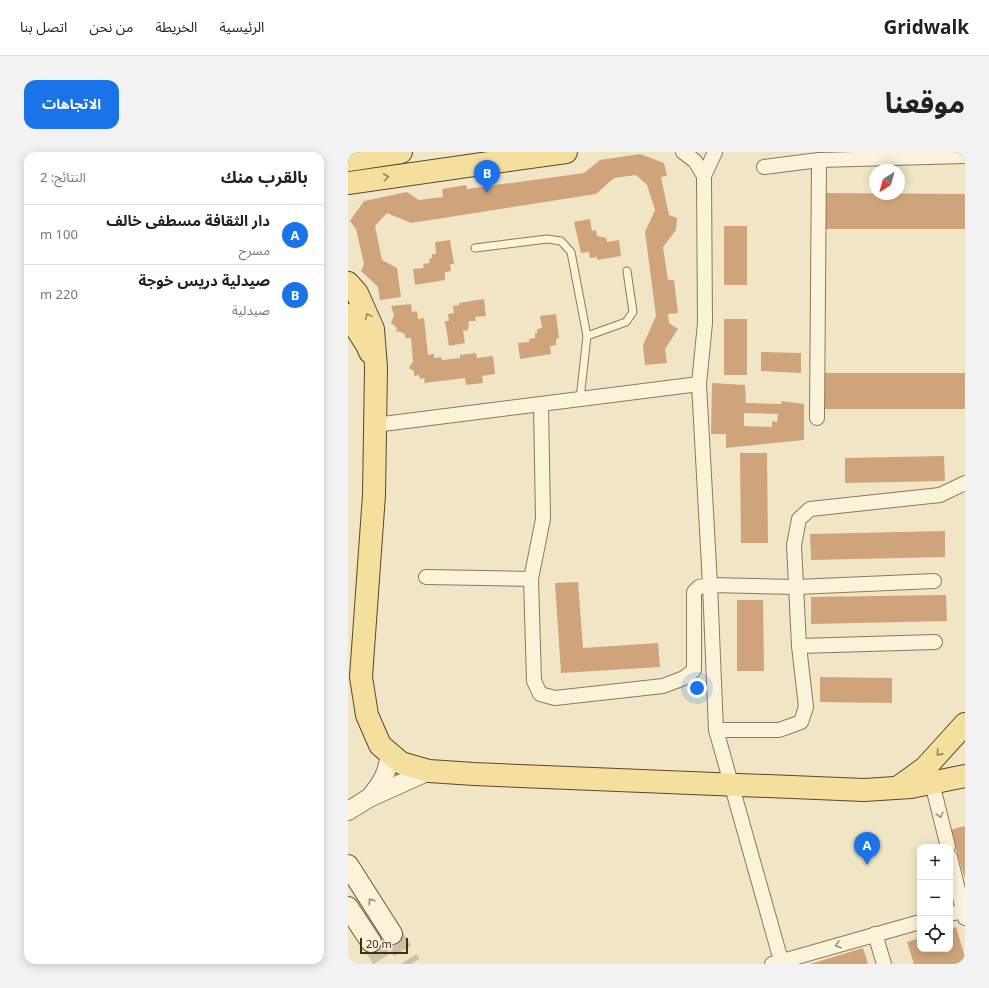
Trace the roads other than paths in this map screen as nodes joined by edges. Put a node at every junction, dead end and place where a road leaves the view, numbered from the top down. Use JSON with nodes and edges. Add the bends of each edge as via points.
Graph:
{"nodes":[{"id":1,"x":401,"y":152,"type":"edge"},
{"id":2,"x":566,"y":152,"type":"edge"},
{"id":3,"x":683,"y":152,"type":"edge"},
{"id":4,"x":715,"y":152,"type":"edge"},
{"id":5,"x":965,"y":156,"type":"edge"},
{"id":6,"x":348,"y":160,"type":"edge"},
{"id":7,"x":819,"y":160,"type":"junction"},
{"id":8,"x":764,"y":167,"type":"dead end"},
{"id":9,"x":704,"y":176,"type":"junction"},
{"id":10,"x":348,"y":183,"type":"edge"},
{"id":11,"x":475,"y":248,"type":"dead end"},
{"id":12,"x":627,"y":271,"type":"dead end"},
{"id":13,"x":348,"y":283,"type":"edge"},
{"id":14,"x":348,"y":315,"type":"edge"},
{"id":15,"x":587,"y":336,"type":"junction"},
{"id":16,"x":376,"y":367,"type":"junction"},
{"id":17,"x":699,"y":384,"type":"junction"},
{"id":18,"x":580,"y":399,"type":"junction"},
{"id":19,"x":541,"y":404,"type":"junction"},
{"id":20,"x":817,"y":418,"type":"dead end"},
{"id":21,"x":375,"y":425,"type":"junction"},
{"id":22,"x":965,"y":483,"type":"edge"},
{"id":23,"x":426,"y":577,"type":"dead end"},
{"id":24,"x":531,"y":579,"type":"junction"},
{"id":25,"x":934,"y":581,"type":"dead end"},
{"id":26,"x":710,"y":585,"type":"junction"},
{"id":27,"x":797,"y":587,"type":"junction"},
{"id":28,"x":934,"y":642,"type":"dead end"},
{"id":29,"x":799,"y":646,"type":"junction"},
{"id":30,"x":965,"y":724,"type":"edge"},
{"id":31,"x":716,"y":730,"type":"junction"},
{"id":32,"x":390,"y":753,"type":"junction"},
{"id":33,"x":429,"y":772,"type":"junction"},
{"id":34,"x":965,"y":776,"type":"edge"},
{"id":35,"x":932,"y":783,"type":"junction"},
{"id":36,"x":732,"y":785,"type":"junction"},
{"id":37,"x":897,"y":788,"type":"junction"},
{"id":38,"x":370,"y":798,"type":"junction"},
{"id":39,"x":348,"y":812,"type":"edge"},
{"id":40,"x":947,"y":844,"type":"edge"},
{"id":41,"x":348,"y":865,"type":"edge"},
{"id":42,"x":953,"y":872,"type":"edge"},
{"id":43,"x":348,"y":907,"type":"edge"},
{"id":44,"x":961,"y":913,"type":"edge"},
{"id":45,"x":917,"y":923,"type":"edge"},
{"id":46,"x":392,"y":934,"type":"tunnel mouth"},
{"id":47,"x":875,"y":934,"type":"junction"},
{"id":48,"x":371,"y":942,"type":"tunnel mouth"},
{"id":49,"x":778,"y":963,"type":"edge"},
{"id":50,"x":884,"y":964,"type":"edge"}],
"edges":[{"from":1,"to":6,"type":"main road"},
{"from":10,"to":2,"type":"main road","one_way":true},
{"from":3,"to":9,"type":"street","via":[[695,161]]},
{"from":4,"to":9,"type":"street"},
{"from":5,"to":7,"type":"street"},
{"from":7,"to":8,"type":"street"},
{"from":7,"to":20,"type":"street"},
{"from":9,"to":17,"type":"street","via":[[705,323]]},
{"from":11,"to":15,"type":"lane","via":[[547,239],[561,241],[571,252]]},
{"from":12,"to":15,"type":"lane","via":[[633,312],[626,322]]},
{"from":16,"to":13,"type":"main road","one_way":true,"via":[[373,329],[358,293]]},
{"from":14,"to":16,"type":"main road","via":[[367,345]]},
{"from":15,"to":18,"type":"lane"},
{"from":16,"to":21,"type":"main road"},
{"from":17,"to":18,"type":"street"},
{"from":17,"to":26,"type":"street"},
{"from":18,"to":19,"type":"street"},
{"from":19,"to":21,"type":"street"},
{"from":19,"to":24,"type":"street","via":[[543,519]]},
{"from":21,"to":32,"type":"main road","via":[[374,494],[362,677],[367,715],[380,745]]},
{"from":22,"to":27,"type":"street","via":[[940,495],[810,510],[799,519],[794,545]]},
{"from":23,"to":24,"type":"street"},
{"from":24,"to":26,"type":"street","via":[[534,680],[540,694],[555,698],[663,686],[684,678],[694,670],[694,592],[699,587]]},
{"from":25,"to":27,"type":"street"},
{"from":26,"to":27,"type":"street"},
{"from":26,"to":31,"type":"street"},
{"from":27,"to":29,"type":"street"},
{"from":28,"to":29,"type":"street"},
{"from":29,"to":31,"type":"street","via":[[806,707],[801,722],[779,730]]},
{"from":30,"to":37,"type":"main road","one_way":true,"via":[[926,768]]},
{"from":31,"to":36,"type":"street"},
{"from":32,"to":33,"type":"main road","via":[[401,763]]},
{"from":32,"to":38,"type":"street","via":[[382,783]]},
{"from":33,"to":36,"type":"main road"},
{"from":33,"to":38,"type":"street"},
{"from":34,"to":35,"type":"main road"},
{"from":35,"to":37,"type":"main road"},
{"from":35,"to":40,"type":"street","one_way":true},
{"from":36,"to":37,"type":"main road","via":[[864,790]]},
{"from":36,"to":49,"type":"street"},
{"from":38,"to":39,"type":"street"},
{"from":46,"to":41,"type":"main road","one_way":true},
{"from":42,"to":44,"type":"street"},
{"from":43,"to":48,"type":"main road"},
{"from":45,"to":47,"type":"street"},
{"from":47,"to":49,"type":"street","one_way":true},
{"from":47,"to":50,"type":"street"}]}
